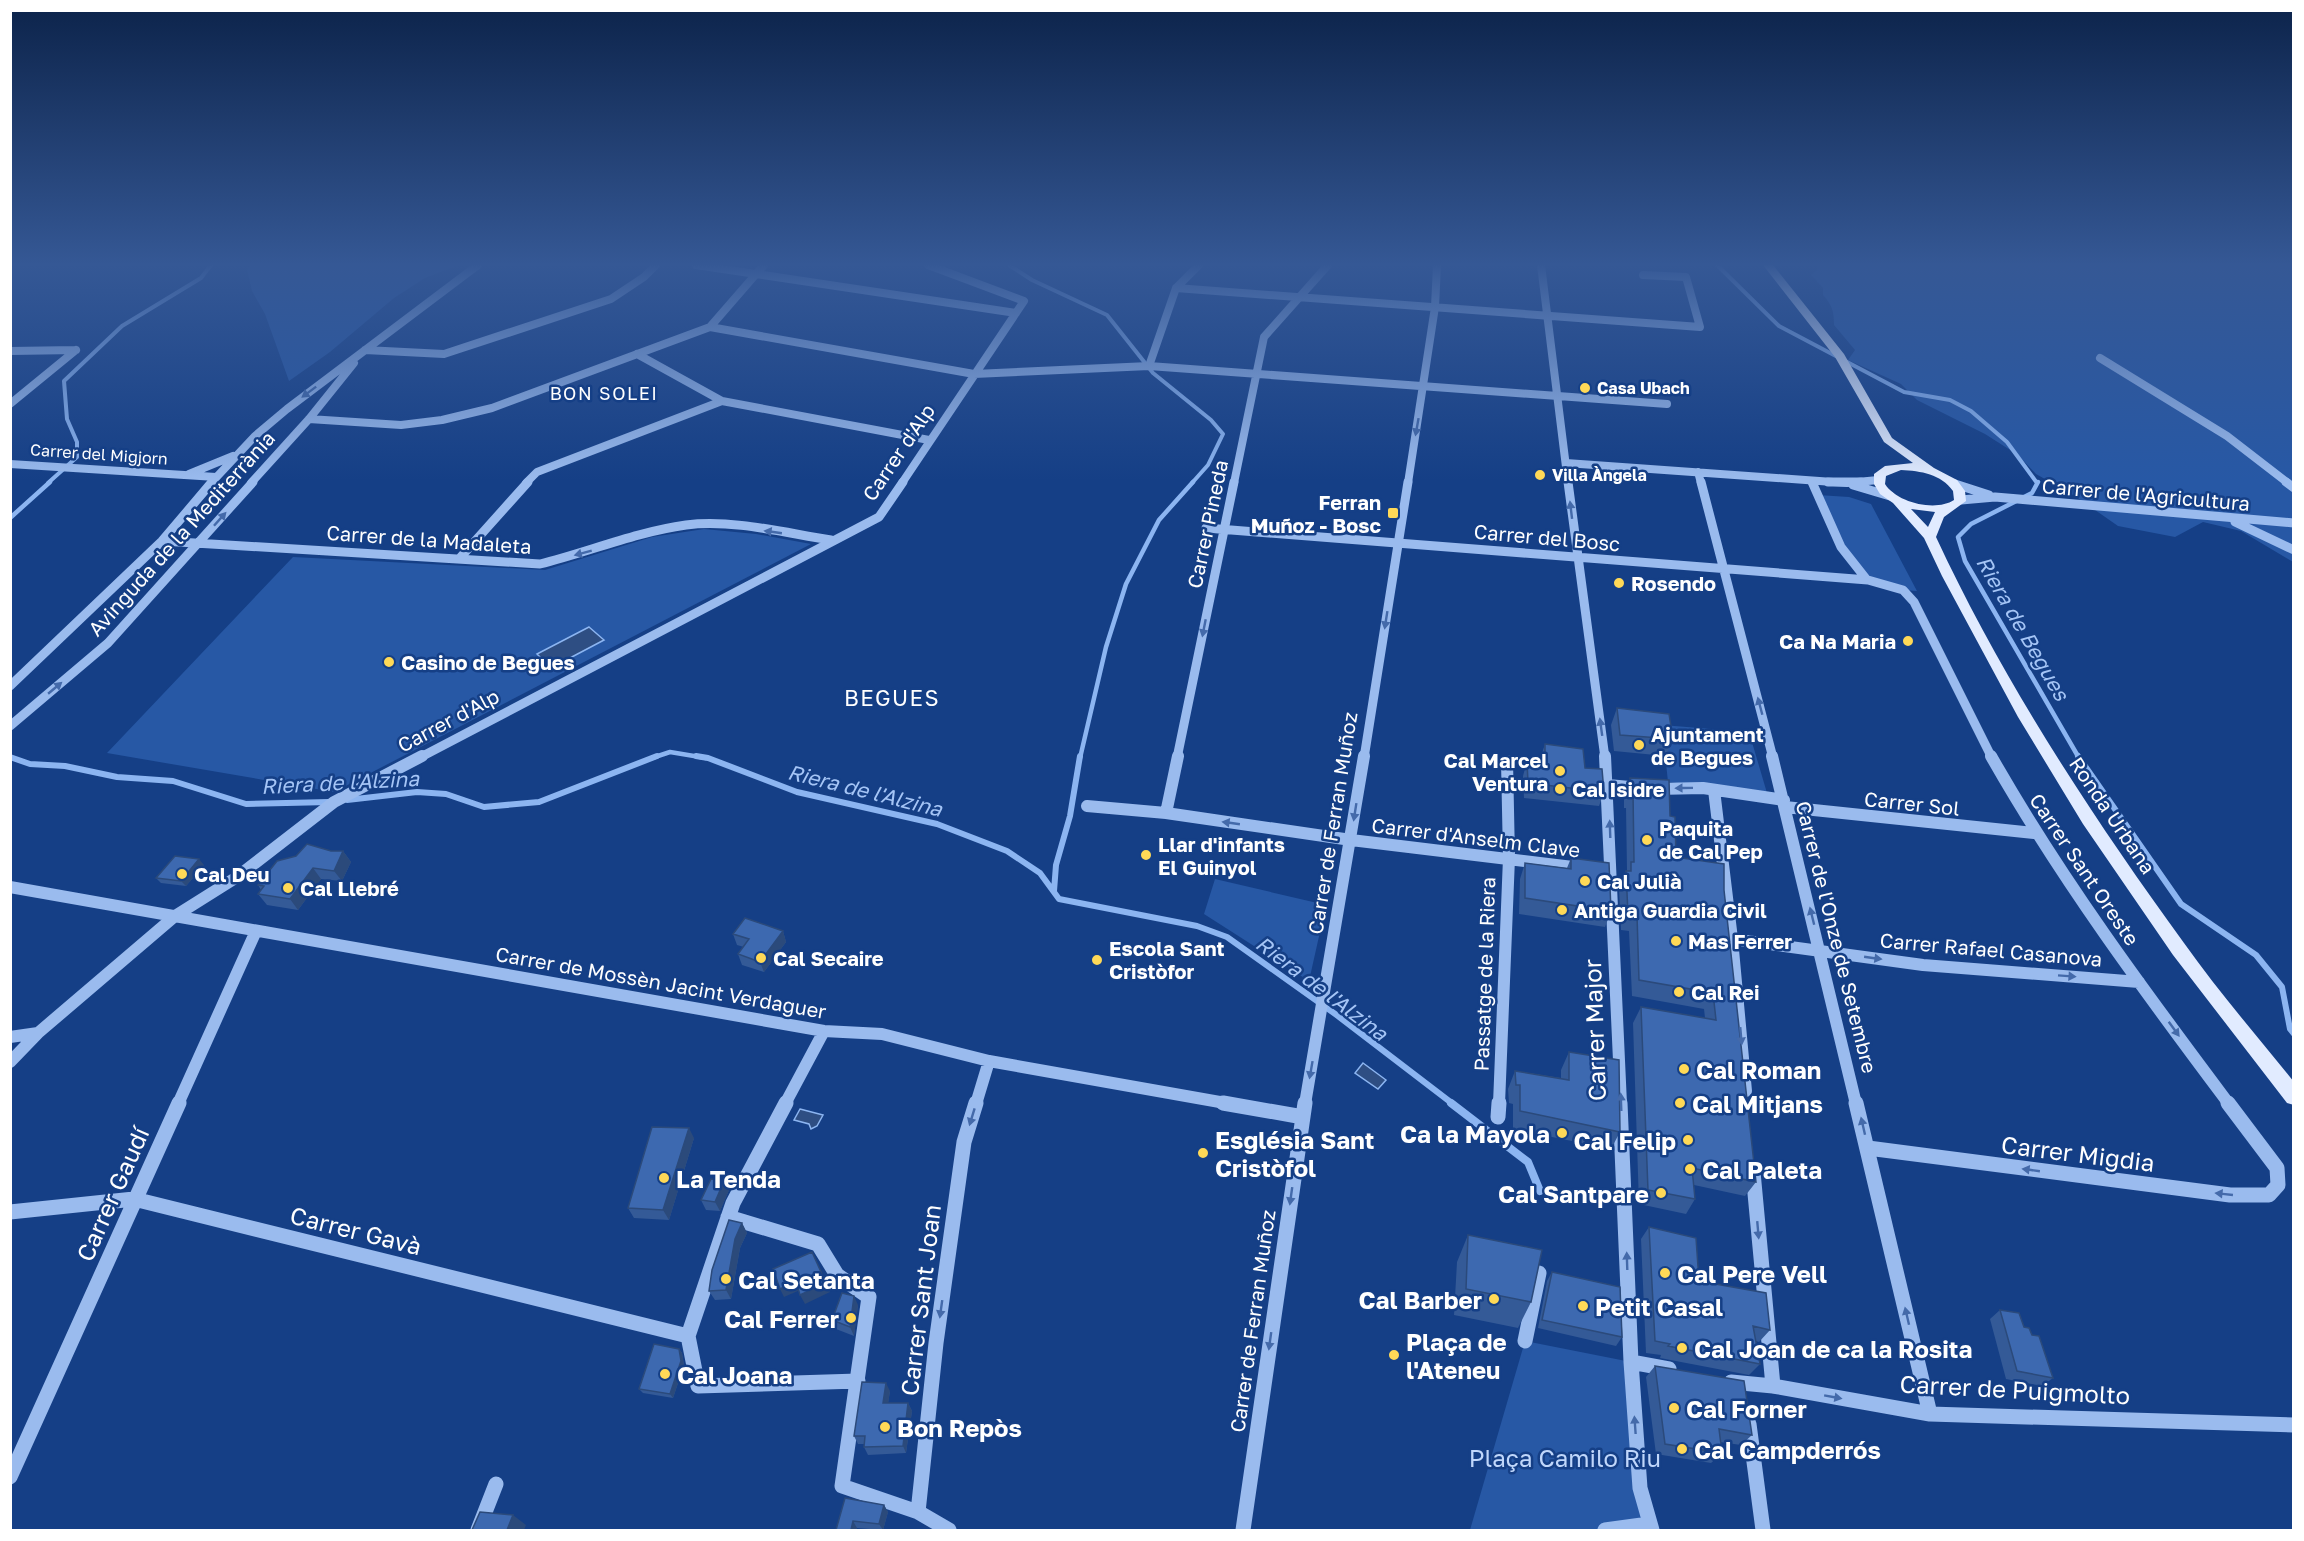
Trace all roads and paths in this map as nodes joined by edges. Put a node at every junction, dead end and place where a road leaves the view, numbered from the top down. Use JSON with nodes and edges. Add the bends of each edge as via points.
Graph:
{"nodes":[{"id":1,"x":382,"y":337,"type":"edge"},
{"id":2,"x":496,"y":337,"type":"edge"},
{"id":3,"x":683,"y":337,"type":"edge"},
{"id":4,"x":766,"y":337,"type":"edge"},
{"id":5,"x":1000,"y":337,"type":"edge"},
{"id":6,"x":1159,"y":337,"type":"edge"},
{"id":7,"x":1265,"y":337,"type":"edge"},
{"id":8,"x":1431,"y":337,"type":"edge"},
{"id":9,"x":1551,"y":337,"type":"edge"},
{"id":10,"x":1826,"y":337,"type":"edge"},
{"id":11,"x":365,"y":350,"type":"junction"},
{"id":12,"x":10,"y":351,"type":"edge"},
{"id":13,"x":637,"y":354,"type":"junction"},
{"id":14,"x":2100,"y":358,"type":"dead end"},
{"id":15,"x":1149,"y":366,"type":"junction"},
{"id":16,"x":974,"y":374,"type":"junction"},
{"id":17,"x":1257,"y":375,"type":"junction"},
{"id":18,"x":1424,"y":387,"type":"junction"},
{"id":19,"x":1558,"y":396,"type":"junction"},
{"id":20,"x":722,"y":401,"type":"junction"},
{"id":21,"x":10,"y":404,"type":"edge"},
{"id":22,"x":1667,"y":404,"type":"dead end"},
{"id":23,"x":309,"y":419,"type":"junction"},
{"id":24,"x":929,"y":440,"type":"junction"},
{"id":25,"x":1888,"y":440,"type":"junction"},
{"id":26,"x":237,"y":455,"type":"junction"},
{"id":27,"x":1566,"y":463,"type":"junction"},
{"id":28,"x":10,"y":464,"type":"edge"},
{"id":29,"x":1891,"y":468,"type":"junction"},
{"id":30,"x":1930,"y":470,"type":"junction"},
{"id":31,"x":1698,"y":472,"type":"junction"},
{"id":32,"x":186,"y":475,"type":"junction"},
{"id":33,"x":216,"y":477,"type":"junction"},
{"id":34,"x":1878,"y":480,"type":"junction"},
{"id":35,"x":1812,"y":481,"type":"junction"},
{"id":36,"x":1847,"y":483,"type":"junction"},
{"id":37,"x":1955,"y":484,"type":"junction"},
{"id":38,"x":2294,"y":488,"type":"edge"},
{"id":39,"x":1995,"y":497,"type":"junction"},
{"id":40,"x":1894,"y":498,"type":"junction"},
{"id":41,"x":1961,"y":500,"type":"junction"},
{"id":42,"x":1948,"y":508,"type":"junction"},
{"id":43,"x":2223,"y":518,"type":"junction"},
{"id":44,"x":2294,"y":523,"type":"edge"},
{"id":45,"x":1206,"y":528,"type":"dead end"},
{"id":46,"x":1224,"y":529,"type":"junction"},
{"id":47,"x":1930,"y":537,"type":"junction"},
{"id":48,"x":831,"y":540,"type":"junction"},
{"id":49,"x":162,"y":541,"type":"junction"},
{"id":50,"x":199,"y":542,"type":"junction"},
{"id":51,"x":1398,"y":543,"type":"junction"},
{"id":52,"x":2294,"y":550,"type":"edge"},
{"id":53,"x":1577,"y":557,"type":"junction"},
{"id":54,"x":459,"y":559,"type":"junction"},
{"id":55,"x":1724,"y":569,"type":"junction"},
{"id":56,"x":1868,"y":580,"type":"junction"},
{"id":57,"x":10,"y":686,"type":"edge"},
{"id":58,"x":10,"y":726,"type":"edge"},
{"id":59,"x":1507,"y":761,"type":"dead end"},
{"id":60,"x":1608,"y":785,"type":"junction"},
{"id":61,"x":1714,"y":790,"type":"junction"},
{"id":62,"x":1785,"y":803,"type":"junction"},
{"id":63,"x":1087,"y":806,"type":"dead end"},
{"id":64,"x":1167,"y":813,"type":"junction"},
{"id":65,"x":2034,"y":833,"type":"junction"},
{"id":66,"x":1351,"y":840,"type":"junction"},
{"id":67,"x":1509,"y":858,"type":"junction"},
{"id":68,"x":1600,"y":871,"type":"junction"},
{"id":69,"x":10,"y":887,"type":"edge"},
{"id":70,"x":175,"y":916,"type":"junction"},
{"id":71,"x":256,"y":931,"type":"junction"},
{"id":72,"x":1732,"y":939,"type":"junction"},
{"id":73,"x":1821,"y":951,"type":"junction"},
{"id":74,"x":2139,"y":982,"type":"junction"},
{"id":75,"x":824,"y":1031,"type":"junction"},
{"id":76,"x":38,"y":1033,"type":"junction"},
{"id":77,"x":10,"y":1037,"type":"edge"},
{"id":78,"x":989,"y":1060,"type":"junction"},
{"id":79,"x":10,"y":1062,"type":"edge"},
{"id":80,"x":2294,"y":1097,"type":"edge"},
{"id":81,"x":1747,"y":1104,"type":"edge"},
{"id":82,"x":1498,"y":1117,"type":"dead end"},
{"id":83,"x":1303,"y":1118,"type":"junction"},
{"id":84,"x":1868,"y":1149,"type":"junction"},
{"id":85,"x":1752,"y":1163,"type":"edge"},
{"id":86,"x":2278,"y":1185,"type":"joint"},
{"id":87,"x":134,"y":1199,"type":"junction"},
{"id":88,"x":10,"y":1212,"type":"edge"},
{"id":89,"x":728,"y":1216,"type":"junction"},
{"id":90,"x":1539,"y":1273,"type":"edge"},
{"id":91,"x":688,"y":1336,"type":"junction"},
{"id":92,"x":1525,"y":1341,"type":"dead end"},
{"id":93,"x":1631,"y":1362,"type":"junction"},
{"id":94,"x":1688,"y":1373,"type":"edge"},
{"id":95,"x":1710,"y":1378,"type":"edge"},
{"id":96,"x":858,"y":1381,"type":"junction"},
{"id":97,"x":1773,"y":1386,"type":"junction"},
{"id":98,"x":1746,"y":1396,"type":"junction"},
{"id":99,"x":1930,"y":1414,"type":"junction"},
{"id":100,"x":2294,"y":1425,"type":"edge"},
{"id":101,"x":10,"y":1476,"type":"edge"},
{"id":102,"x":496,"y":1484,"type":"dead end"},
{"id":103,"x":918,"y":1512,"type":"junction"},
{"id":104,"x":1650,"y":1527,"type":"edge"},
{"id":105,"x":478,"y":1530,"type":"edge"},
{"id":106,"x":949,"y":1530,"type":"edge"},
{"id":107,"x":1243,"y":1530,"type":"edge"},
{"id":108,"x":1605,"y":1530,"type":"edge"},
{"id":109,"x":1763,"y":1530,"type":"edge"}],
"edges":[{"from":1,"to":11,"type":"street","name":"Avinguda de la Mediterrània"},
{"from":2,"to":11,"type":"street","via":[[444,354]]},
{"from":3,"to":13,"type":"street"},
{"from":4,"to":16,"type":"street"},
{"from":5,"to":16,"type":"street","name":"Carrer d'Alp"},
{"from":6,"to":15,"type":"street"},
{"from":7,"to":17,"type":"street","name":"Carrer Pineda"},
{"from":8,"to":18,"type":"street","name":"Carrer de Ferran Muñoz"},
{"from":9,"to":19,"type":"street","name":"Carrer Major"},
{"from":10,"to":25,"type":"main road"},
{"from":11,"to":23,"type":"street","name":"Avinguda de la Mediterrània"},
{"from":11,"to":26,"type":"street","name":"Avinguda de la Mediterrània","one_way":true,"via":[[287,409]]},
{"from":12,"to":21,"type":"street","via":[[76,350]]},
{"from":13,"to":20,"type":"street"},
{"from":13,"to":23,"type":"street","via":[[492,408],[450,419],[401,425]]},
{"from":14,"to":38,"type":"street","via":[[2227,436]]},
{"from":15,"to":16,"type":"street"},
{"from":15,"to":17,"type":"street"},
{"from":16,"to":24,"type":"street","name":"Carrer d'Alp"},
{"from":17,"to":18,"type":"street"},
{"from":17,"to":46,"type":"street","name":"Carrer Pineda"},
{"from":18,"to":19,"type":"street"},
{"from":18,"to":51,"type":"street","name":"Carrer de Ferran Muñoz","one_way":true},
{"from":19,"to":22,"type":"street"},
{"from":19,"to":27,"type":"street","name":"Carrer Major"},
{"from":20,"to":24,"type":"street"},
{"from":20,"to":54,"type":"street","via":[[537,472]]},
{"from":50,"to":23,"type":"street","name":"Avinguda de la Mediterrània","one_way":true},
{"from":24,"to":48,"type":"street","name":"Carrer d'Alp","via":[[879,517]]},
{"from":25,"to":29,"type":"main road"},
{"from":25,"to":30,"type":"main road"},
{"from":26,"to":32,"type":"street","name":"Carrer del Migjorn"},
{"from":26,"to":33,"type":"street","name":"Avinguda de la Mediterrània"},
{"from":27,"to":31,"type":"street"},
{"from":53,"to":27,"type":"street","name":"Carrer Major","one_way":true},
{"from":28,"to":32,"type":"street","name":"Carrer del Migjorn"},
{"from":29,"to":30,"type":"main road","via":[[1911,466]]},
{"from":29,"to":34,"type":"main road","via":[[1881,473]]},
{"from":30,"to":37,"type":"main road"},
{"from":31,"to":35,"type":"street"},
{"from":31,"to":55,"type":"street","name":"Carrer de l'Onze de Setembre"},
{"from":32,"to":33,"type":"street","name":"Carrer del Migjorn"},
{"from":33,"to":49,"type":"street","name":"Avinguda de la Mediterrània"},
{"from":34,"to":36,"type":"street"},
{"from":34,"to":40,"type":"main road","name":"Ronda Urbana"},
{"from":35,"to":36,"type":"street"},
{"from":35,"to":56,"type":"street","via":[[1858,573]]},
{"from":36,"to":40,"type":"street"},
{"from":37,"to":39,"type":"street","name":"Carrer de l'Agricultura"},
{"from":37,"to":41,"type":"main road"},
{"from":39,"to":41,"type":"street","name":"Carrer de l'Agricultura"},
{"from":39,"to":43,"type":"street","name":"Carrer de l'Agricultura"},
{"from":40,"to":42,"type":"main road","via":[[1923,509]]},
{"from":40,"to":47,"type":"main road","name":"Ronda Urbana"},
{"from":41,"to":42,"type":"main road"},
{"from":42,"to":47,"type":"main road","via":[[1935,521]]},
{"from":43,"to":44,"type":"street","name":"Carrer de l'Agricultura"},
{"from":43,"to":52,"type":"street","via":[[2246,525]]},
{"from":45,"to":46,"type":"street","name":"Carrer del Bosc"},
{"from":46,"to":51,"type":"street","name":"Carrer del Bosc"},
{"from":46,"to":64,"type":"street","name":"Carrer Pineda","one_way":true},
{"from":47,"to":80,"type":"main road","name":"Ronda Urbana","via":[[2025,717],[2089,820],[2180,950]]},
{"from":48,"to":54,"type":"street","name":"Carrer de la Madaleta","one_way":true,"via":[[725,525],[687,525],[540,564]]},
{"from":48,"to":70,"type":"street","name":"Carrer d'Alp","via":[[358,789],[237,877]]},
{"from":49,"to":50,"type":"street","name":"Carrer de la Madaleta"},
{"from":49,"to":57,"type":"street","name":"Avinguda de la Mediterrània"},
{"from":50,"to":54,"type":"street","name":"Carrer de la Madaleta"},
{"from":58,"to":50,"type":"street","name":"Avinguda de la Mediterrània","one_way":true,"via":[[108,643]]},
{"from":51,"to":53,"type":"street","name":"Carrer del Bosc"},
{"from":51,"to":66,"type":"street","name":"Carrer de Ferran Muñoz","one_way":true},
{"from":53,"to":55,"type":"street","name":"Carrer del Bosc"},
{"from":60,"to":53,"type":"street","name":"Carrer Major","one_way":true},
{"from":55,"to":56,"type":"street","name":"Carrer del Bosc"},
{"from":62,"to":55,"type":"street","name":"Carrer de l'Onze de Setembre","one_way":true},
{"from":56,"to":65,"type":"street","name":"Carrer Sant Oreste","via":[[1903,590],[1914,602],[1988,756]]},
{"from":59,"to":67,"type":"street","name":"Passatge de la Riera"},
{"from":61,"to":60,"type":"street","name":"Carrer Sol","one_way":true},
{"from":68,"to":60,"type":"street","name":"Carrer Major","one_way":true},
{"from":61,"to":62,"type":"street","name":"Carrer Sol"},
{"from":61,"to":72,"type":"street"},
{"from":62,"to":65,"type":"street","name":"Carrer Sol"},
{"from":73,"to":62,"type":"street","name":"Carrer de l'Onze de Setembre","one_way":true},
{"from":63,"to":64,"type":"street","name":"Carrer d'Anselm Clave"},
{"from":66,"to":64,"type":"street","name":"Carrer d'Anselm Clave","one_way":true},
{"from":65,"to":74,"type":"street","name":"Carrer Sant Oreste"},
{"from":66,"to":67,"type":"street","name":"Carrer d'Anselm Clave"},
{"from":66,"to":83,"type":"street","name":"Carrer de Ferran Muñoz","one_way":true},
{"from":67,"to":68,"type":"street","name":"Carrer d'Anselm Clave"},
{"from":67,"to":82,"type":"street","name":"Passatge de la Riera"},
{"from":93,"to":68,"type":"street","name":"Carrer Major","one_way":true},
{"from":69,"to":70,"type":"street","name":"Carrer de Mossèn Jacint Verdaguer"},
{"from":70,"to":71,"type":"street","name":"Carrer de Mossèn Jacint Verdaguer"},
{"from":70,"to":76,"type":"street","name":"Carrer d'Alp"},
{"from":71,"to":75,"type":"street","name":"Carrer de Mossèn Jacint Verdaguer"},
{"from":71,"to":87,"type":"street","name":"Carrer Gaudí"},
{"from":72,"to":73,"type":"street","name":"Carrer Rafael Casanova"},
{"from":72,"to":81,"type":"street","one_way":true},
{"from":73,"to":74,"type":"street","name":"Carrer Rafael Casanova","one_way":true,"via":[[1923,965]]},
{"from":84,"to":73,"type":"street","name":"Carrer de l'Onze de Setembre","one_way":true},
{"from":74,"to":86,"type":"street","name":"Carrer Sant Oreste","one_way":true,"via":[[2277,1168]]},
{"from":75,"to":78,"type":"street","name":"Carrer de Mossèn Jacint Verdaguer","via":[[882,1034]]},
{"from":75,"to":89,"type":"street"},
{"from":76,"to":77,"type":"street"},
{"from":76,"to":79,"type":"street","name":"Carrer d'Alp"},
{"from":78,"to":83,"type":"street","name":"Carrer de Mossèn Jacint Verdaguer"},
{"from":78,"to":103,"type":"street","name":"Carrer Sant Joan","one_way":true,"via":[[964,1142]]},
{"from":83,"to":107,"type":"street","name":"Carrer de Ferran Muñoz","one_way":true},
{"from":86,"to":84,"type":"street","name":"Carrer Migdia","one_way":true,"via":[[2269,1195],[2230,1195]]},
{"from":99,"to":84,"type":"street","name":"Carrer de l'Onze de Setembre","one_way":true},
{"from":85,"to":97,"type":"street","one_way":true},
{"from":87,"to":88,"type":"street","name":"Carrer Gavà"},
{"from":87,"to":91,"type":"street","name":"Carrer Gavà"},
{"from":87,"to":101,"type":"street","name":"Carrer Gaudí"},
{"from":89,"to":91,"type":"street"},
{"from":89,"to":96,"type":"street","via":[[818,1244],[837,1275],[869,1297]]},
{"from":90,"to":92,"type":"street"},
{"from":91,"to":96,"type":"street","via":[[698,1386]]},
{"from":93,"to":94,"type":"street"},
{"from":104,"to":93,"type":"street","name":"Carrer Major","one_way":true,"via":[[1640,1488]]},
{"from":95,"to":98,"type":"street","name":"Carrer de Puigmolto"},
{"from":96,"to":103,"type":"street","via":[[842,1486]]},
{"from":97,"to":98,"type":"street","name":"Carrer de Puigmolto"},
{"from":97,"to":99,"type":"street","name":"Carrer de Puigmolto","one_way":true},
{"from":98,"to":109,"type":"street"},
{"from":99,"to":100,"type":"street","name":"Carrer de Puigmolto"},
{"from":102,"to":105,"type":"street"},
{"from":103,"to":106,"type":"street"},
{"from":104,"to":108,"type":"street"}]}
